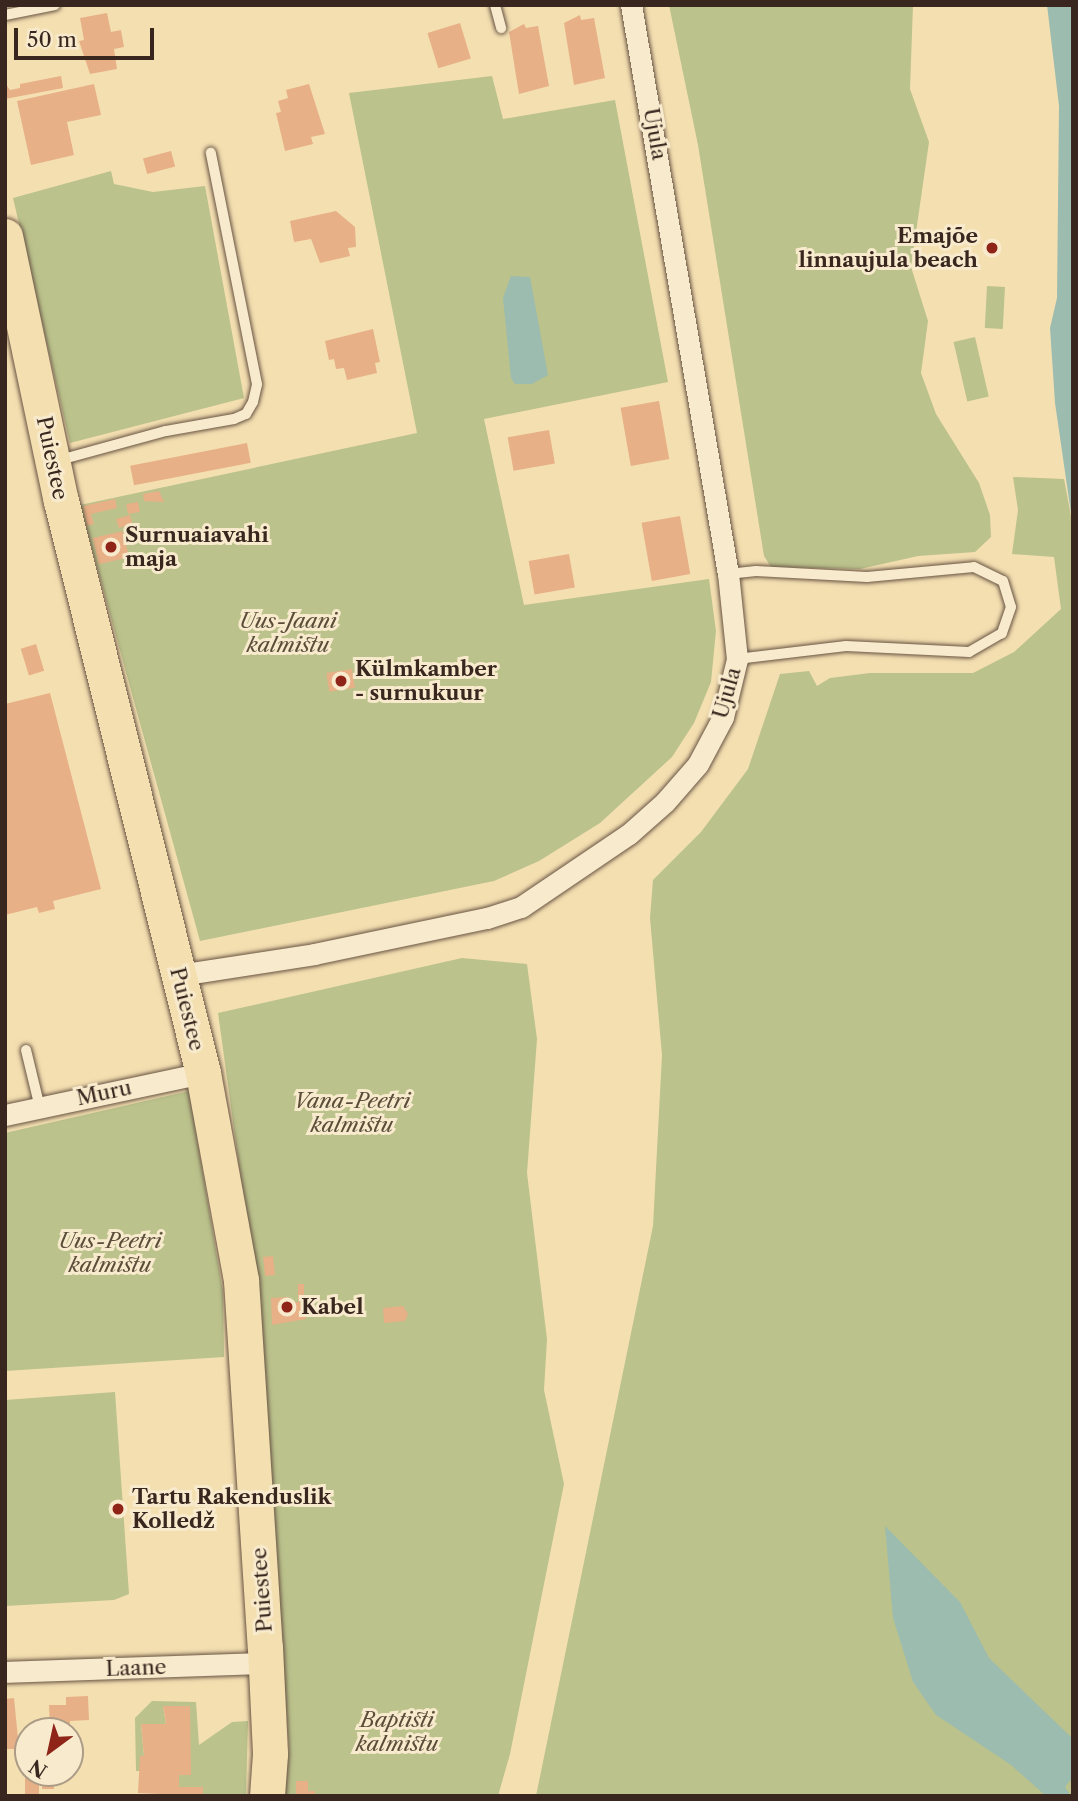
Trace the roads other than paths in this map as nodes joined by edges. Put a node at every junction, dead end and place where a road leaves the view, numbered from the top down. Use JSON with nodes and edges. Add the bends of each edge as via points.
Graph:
{"nodes":[{"id":1,"x":55,"y":5,"type":"edge"},
{"id":2,"x":495,"y":5,"type":"edge"},
{"id":3,"x":631,"y":5,"type":"edge"},
{"id":4,"x":5,"y":15,"type":"edge"},
{"id":5,"x":501,"y":28,"type":"dead end"},
{"id":6,"x":211,"y":153,"type":"dead end"},
{"id":7,"x":7,"y":249,"type":"edge"},
{"id":8,"x":53,"y":462,"type":"junction"},
{"id":9,"x":728,"y":574,"type":"junction"},
{"id":10,"x":737,"y":659,"type":"junction"},
{"id":11,"x":179,"y":975,"type":"junction"},
{"id":12,"x":26,"y":1050,"type":"dead end"},
{"id":13,"x":203,"y":1073,"type":"junction"},
{"id":14,"x":40,"y":1108,"type":"junction"},
{"id":15,"x":5,"y":1115,"type":"edge"},
{"id":16,"x":266,"y":1663,"type":"junction"},
{"id":17,"x":5,"y":1672,"type":"edge"},
{"id":18,"x":267,"y":1796,"type":"edge"}],
"edges":[{"from":1,"to":4,"type":"lane"},
{"from":2,"to":5,"type":"lane"},
{"from":3,"to":9,"type":"street","name":"Ujula"},
{"from":6,"to":8,"type":"lane","via":[[257,384],[253,402],[246,414],[233,419],[166,431]]},
{"from":7,"to":8,"type":"highway","name":"Puiestee"},
{"from":8,"to":11,"type":"highway","name":"Puiestee"},
{"from":9,"to":10,"type":"street","name":"Ujula"},
{"from":9,"to":10,"type":"lane","via":[[757,571],[867,577],[974,567],[1003,581],[1010,593],[1010,622],[1002,633],[969,652],[846,646]]},
{"from":10,"to":11,"type":"street","name":"Ujula","via":[[723,717],[698,764],[629,834],[552,890],[487,918],[314,954]]},
{"from":11,"to":13,"type":"highway","name":"Puiestee"},
{"from":12,"to":14,"type":"lane"},
{"from":13,"to":14,"type":"street","name":"Muru"},
{"from":13,"to":16,"type":"highway","name":"Puiestee","via":[[241,1280]]},
{"from":14,"to":15,"type":"street","name":"Muru"},
{"from":16,"to":17,"type":"street","name":"Laane"},
{"from":16,"to":18,"type":"highway","name":"Puiestee"}]}
